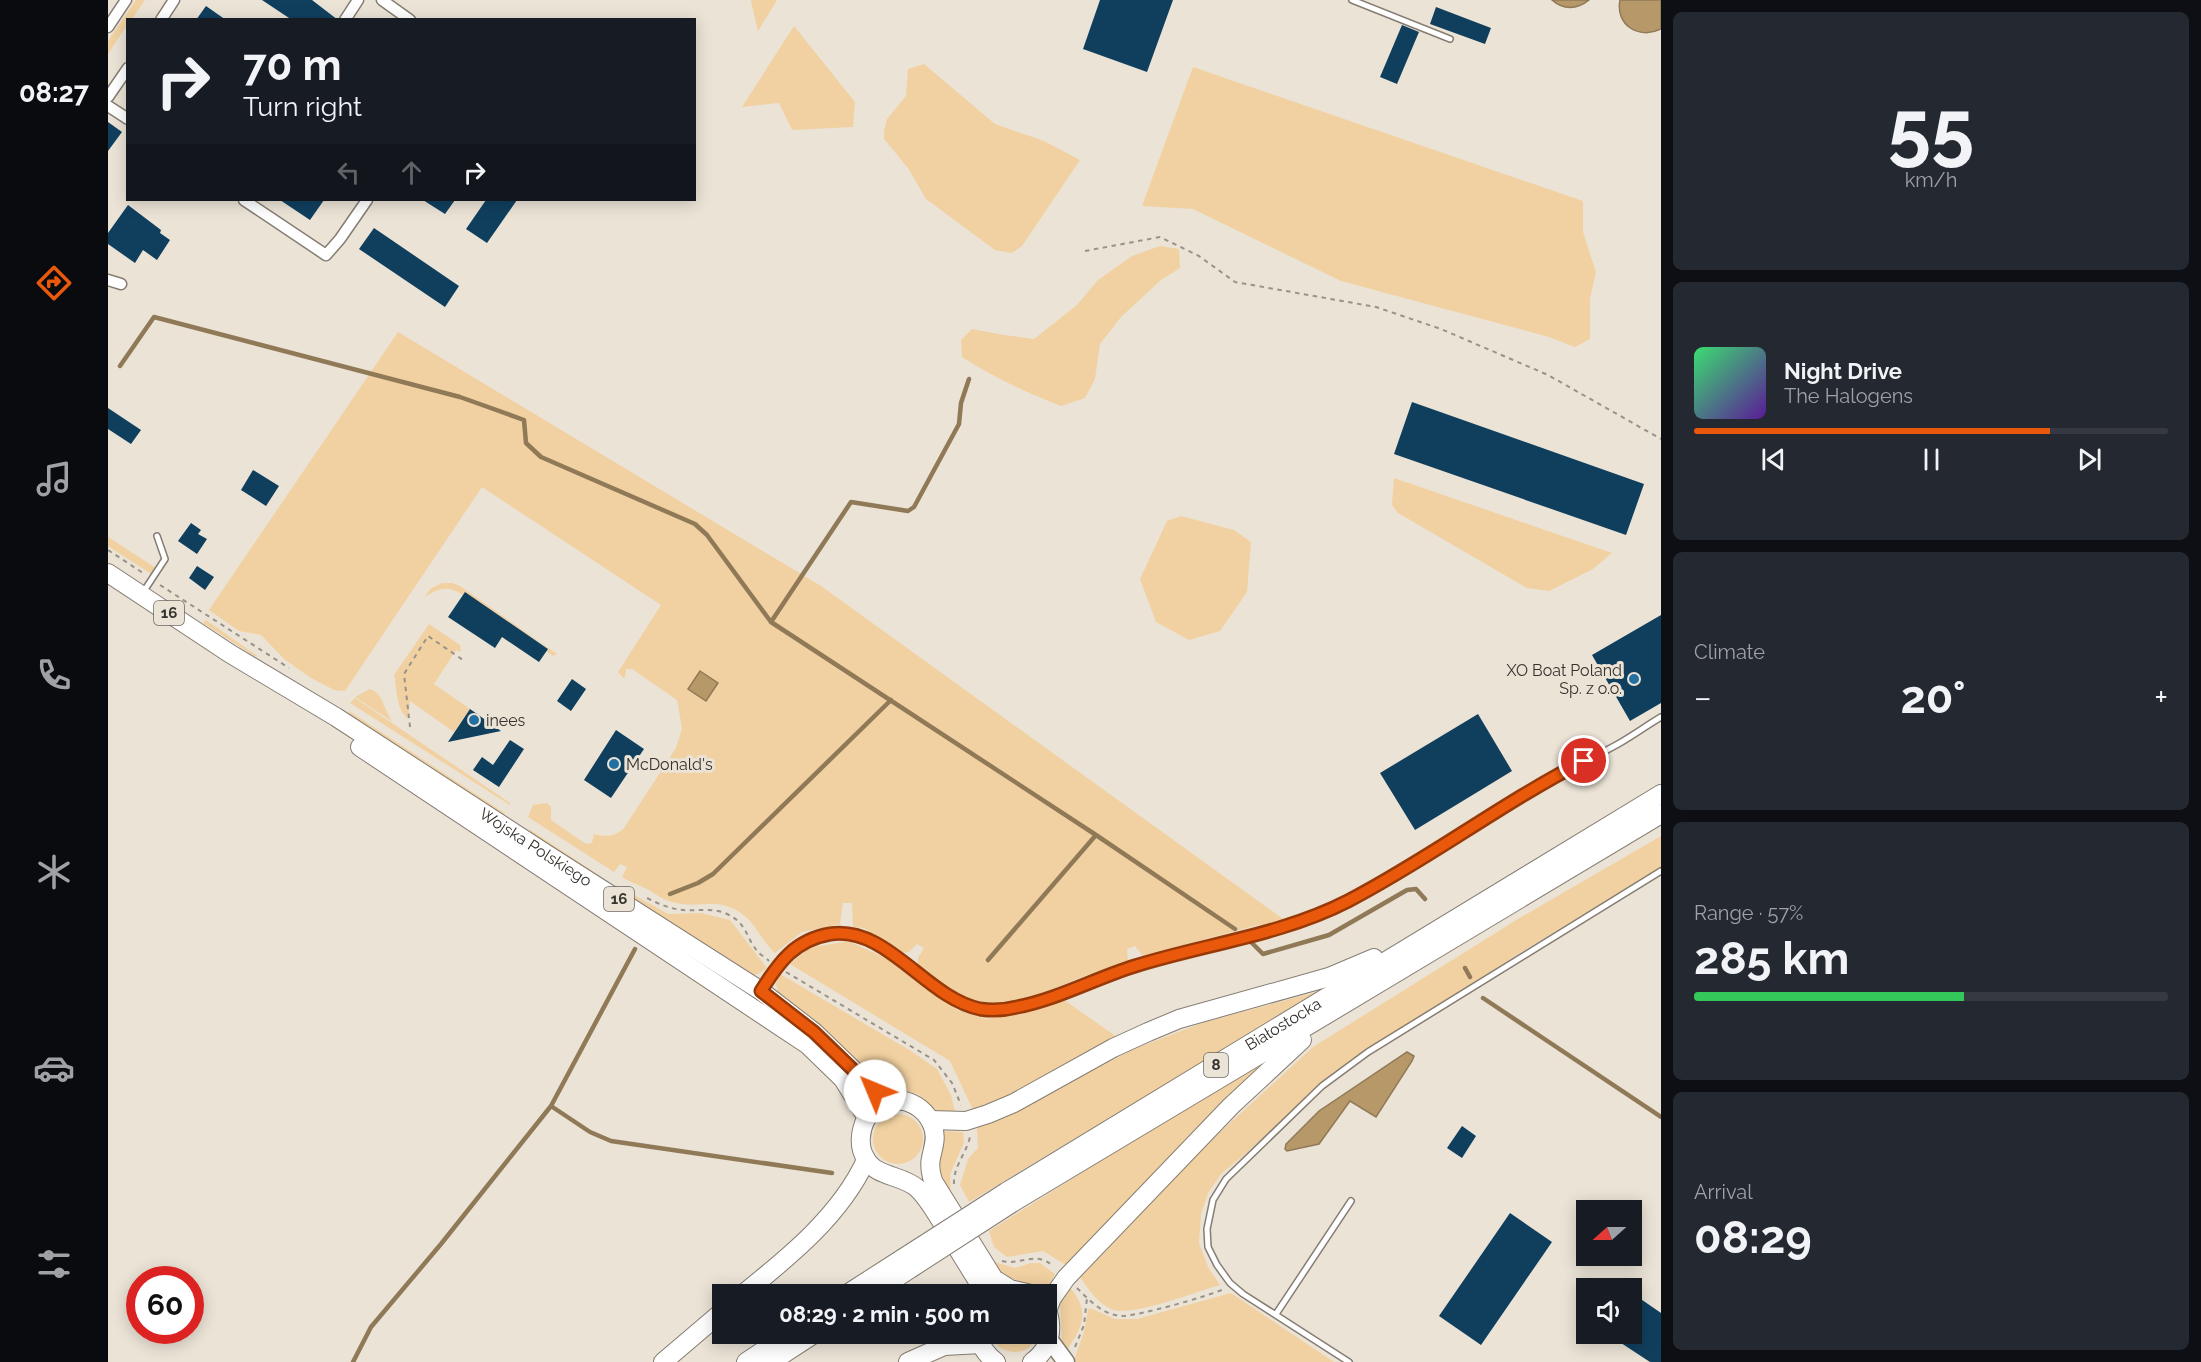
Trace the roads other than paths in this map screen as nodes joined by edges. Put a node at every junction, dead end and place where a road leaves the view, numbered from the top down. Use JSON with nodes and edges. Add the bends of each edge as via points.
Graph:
{"nodes":[{"id":1,"x":126,"y":0,"type":"edge"},
{"id":2,"x":174,"y":0,"type":"edge"},
{"id":3,"x":358,"y":0,"type":"edge"},
{"id":4,"x":382,"y":0,"type":"edge"},
{"id":5,"x":1352,"y":0,"type":"edge"},
{"id":6,"x":162,"y":18,"type":"edge"},
{"id":7,"x":346,"y":18,"type":"edge"},
{"id":8,"x":407,"y":18,"type":"edge"},
{"id":9,"x":108,"y":27,"type":"edge"},
{"id":10,"x":1450,"y":39,"type":"dead end"},
{"id":11,"x":126,"y":71,"type":"edge"},
{"id":12,"x":108,"y":97,"type":"edge"},
{"id":13,"x":108,"y":106,"type":"edge"},
{"id":14,"x":126,"y":118,"type":"edge"},
{"id":15,"x":245,"y":201,"type":"edge"},
{"id":16,"x":366,"y":201,"type":"edge"},
{"id":17,"x":108,"y":280,"type":"edge"},
{"id":18,"x":121,"y":284,"type":"dead end"},
{"id":19,"x":157,"y":536,"type":"dead end"},
{"id":20,"x":108,"y":573,"type":"edge"},
{"id":21,"x":142,"y":595,"type":"junction"},
{"id":22,"x":1661,"y":717,"type":"edge"},
{"id":23,"x":1661,"y":794,"type":"edge"},
{"id":24,"x":1661,"y":814,"type":"edge"},
{"id":25,"x":503,"y":834,"type":"junction"},
{"id":26,"x":1661,"y":871,"type":"edge"},
{"id":27,"x":1426,"y":938,"type":"junction"},
{"id":28,"x":761,"y":991,"type":"junction"},
{"id":29,"x":1345,"y":1004,"type":"junction"},
{"id":30,"x":750,"y":1008,"type":"junction"},
{"id":31,"x":890,"y":1100,"type":"junction"},
{"id":32,"x":867,"y":1118,"type":"junction"},
{"id":33,"x":930,"y":1120,"type":"junction"},
{"id":34,"x":867,"y":1160,"type":"junction"},
{"id":35,"x":1009,"y":1198,"type":"junction"},
{"id":36,"x":1351,"y":1201,"type":"dead end"},
{"id":37,"x":906,"y":1264,"type":"junction"},
{"id":38,"x":982,"y":1281,"type":"edge"},
{"id":39,"x":756,"y":1284,"type":"edge"},
{"id":40,"x":867,"y":1284,"type":"edge"},
{"id":41,"x":883,"y":1284,"type":"edge"},
{"id":42,"x":1001,"y":1284,"type":"edge"},
{"id":43,"x":1057,"y":1291,"type":"edge"},
{"id":44,"x":1276,"y":1314,"type":"junction"},
{"id":45,"x":712,"y":1320,"type":"edge"},
{"id":46,"x":773,"y":1344,"type":"edge"},
{"id":47,"x":799,"y":1344,"type":"edge"},
{"id":48,"x":954,"y":1344,"type":"edge"},
{"id":49,"x":982,"y":1344,"type":"edge"},
{"id":50,"x":1047,"y":1344,"type":"edge"},
{"id":51,"x":1054,"y":1344,"type":"edge"},
{"id":52,"x":1066,"y":1361,"type":"edge"},
{"id":53,"x":663,"y":1362,"type":"edge"},
{"id":54,"x":746,"y":1362,"type":"edge"},
{"id":55,"x":771,"y":1362,"type":"edge"},
{"id":56,"x":908,"y":1362,"type":"edge"},
{"id":57,"x":996,"y":1362,"type":"edge"},
{"id":58,"x":1032,"y":1362,"type":"edge"},
{"id":59,"x":1349,"y":1362,"type":"edge"}],
"edges":[{"from":1,"to":9,"type":"street"},
{"from":2,"to":6,"type":"street"},
{"from":3,"to":7,"type":"street"},
{"from":4,"to":8,"type":"street"},
{"from":5,"to":10,"type":"lane"},
{"from":11,"to":12,"type":"street"},
{"from":13,"to":14,"type":"street"},
{"from":15,"to":16,"type":"street","via":[[326,255]]},
{"from":17,"to":18,"type":"street"},
{"from":19,"to":21,"type":"lane","via":[[165,559]]},
{"from":20,"to":21,"type":"main road","name":"Wojska Polskiego","number":"16"},
{"from":21,"to":25,"type":"main road","name":"Wojska Polskiego","number":"16","via":[[336,717]]},
{"from":22,"to":28,"type":"lane","via":[[1550,778],[1379,884],[1322,913],[1135,966],[1035,1003],[996,1010],[979,1008],[928,982],[880,946],[849,934],[818,936],[796,946]]},
{"from":23,"to":27,"type":"main road","name":"Białostocka","number":"8"},
{"from":24,"to":29,"type":"main road","name":"Białostocka","number":"8"},
{"from":25,"to":28,"type":"main road","name":"Wojska Polskiego","number":"16"},
{"from":25,"to":30,"type":"main road","name":"Wojska Polskiego","number":"16"},
{"from":26,"to":44,"type":"lane","via":[[1341,1071],[1226,1179],[1209,1215],[1208,1247],[1230,1283]]},
{"from":27,"to":33,"type":"main road","via":[[1329,977],[1169,1024],[1113,1048],[1014,1104],[988,1114],[966,1121]]},
{"from":27,"to":35,"type":"main road","name":"Białostocka","number":"8","via":[[1127,1117]]},
{"from":28,"to":30,"type":"lane"},
{"from":28,"to":31,"type":"main road","name":"Wojska Polskiego","number":"16"},
{"from":29,"to":35,"type":"main road","name":"Białostocka","number":"8"},
{"from":29,"to":43,"type":"main road","via":[[1231,1106]]},
{"from":30,"to":32,"type":"main road","name":"Wojska Polskiego","number":"16","via":[[807,1045],[831,1066]]},
{"from":31,"to":32,"type":"main road","via":[[879,1103]]},
{"from":31,"to":33,"type":"main road","number":"16","via":[[915,1104]]},
{"from":32,"to":34,"type":"main road","via":[[860,1138]]},
{"from":33,"to":38,"type":"main road","via":[[935,1138],[930,1170],[933,1181]]},
{"from":34,"to":38,"type":"main road","via":[[882,1173],[904,1179],[922,1192]]},
{"from":34,"to":39,"type":"main road","via":[[857,1181],[829,1216]]},
{"from":35,"to":37,"type":"main road","name":"Białostocka","number":"8","bridge":true},
{"from":36,"to":44,"type":"lane"},
{"from":37,"to":40,"type":"main road","name":"Białostocka","number":"8"},
{"from":37,"to":41,"type":"main road","name":"Białostocka","number":"8"},
{"from":38,"to":42,"type":"main road","via":[[994,1279]]},
{"from":44,"to":59,"type":"lane"},
{"from":45,"to":53,"type":"main road"},
{"from":46,"to":54,"type":"main road"},
{"from":47,"to":55,"type":"main road"},
{"from":48,"to":56,"type":"main road"},
{"from":49,"to":57,"type":"main road"},
{"from":50,"to":58,"type":"main road"},
{"from":51,"to":52,"type":"main road"}]}
